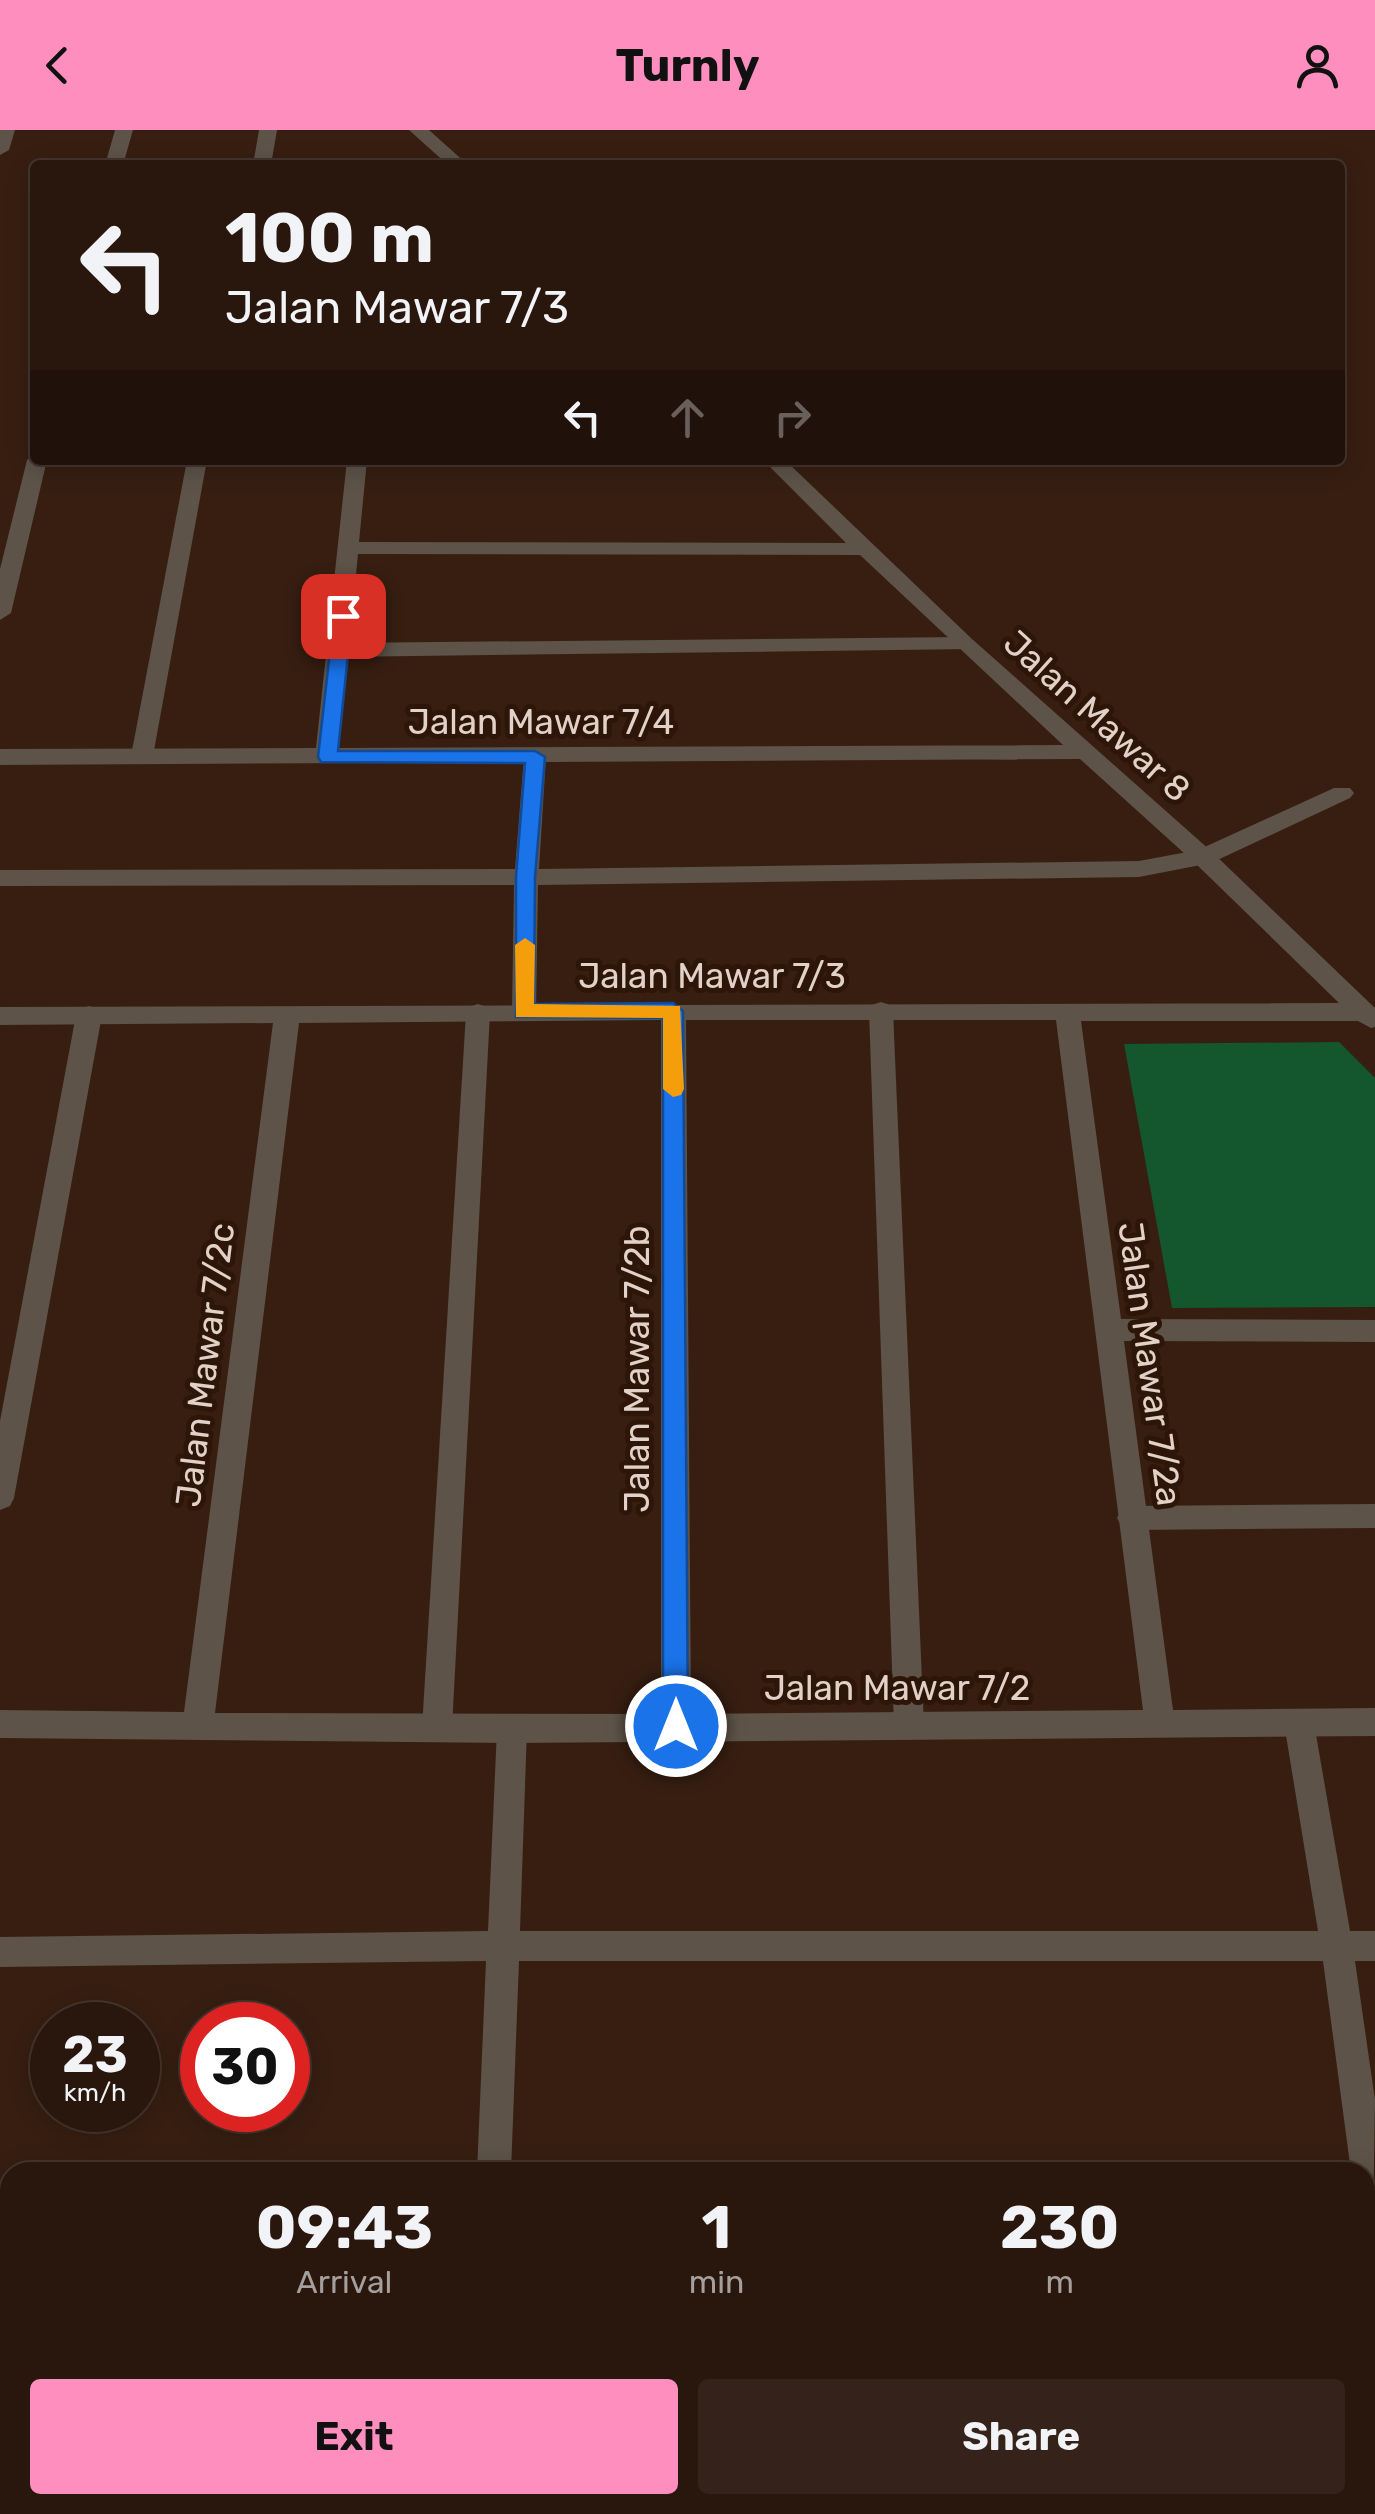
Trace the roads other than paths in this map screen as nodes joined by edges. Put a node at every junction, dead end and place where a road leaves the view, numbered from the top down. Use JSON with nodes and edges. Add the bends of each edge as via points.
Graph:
{"nodes":[{"id":1,"x":6,"y":130,"type":"edge"},
{"id":2,"x":124,"y":130,"type":"edge"},
{"id":3,"x":268,"y":130,"type":"edge"},
{"id":4,"x":418,"y":130,"type":"edge"},
{"id":5,"x":0,"y":150,"type":"edge"},
{"id":6,"x":115,"y":160,"type":"edge"},
{"id":7,"x":263,"y":160,"type":"edge"},
{"id":8,"x":446,"y":160,"type":"edge"},
{"id":9,"x":36,"y":465,"type":"edge"},
{"id":10,"x":196,"y":465,"type":"edge"},
{"id":11,"x":357,"y":465,"type":"edge"},
{"id":12,"x":778,"y":465,"type":"edge"},
{"id":13,"x":351,"y":548,"type":"junction"},
{"id":14,"x":868,"y":549,"type":"junction"},
{"id":15,"x":0,"y":614,"type":"edge"},
{"id":16,"x":964,"y":644,"type":"junction"},
{"id":17,"x":339,"y":650,"type":"junction"},
{"id":18,"x":1082,"y":752,"type":"junction"},
{"id":19,"x":0,"y":756,"type":"edge"},
{"id":20,"x":142,"y":756,"type":"junction"},
{"id":21,"x":328,"y":757,"type":"junction"},
{"id":22,"x":535,"y":757,"type":"junction"},
{"id":23,"x":1342,"y":793,"type":"dead end"},
{"id":24,"x":1203,"y":857,"type":"junction"},
{"id":25,"x":526,"y":877,"type":"junction"},
{"id":26,"x":0,"y":878,"type":"edge"},
{"id":27,"x":673,"y":1011,"type":"junction"},
{"id":28,"x":880,"y":1011,"type":"junction"},
{"id":29,"x":524,"y":1012,"type":"junction"},
{"id":30,"x":1067,"y":1012,"type":"junction"},
{"id":31,"x":478,"y":1013,"type":"junction"},
{"id":32,"x":89,"y":1015,"type":"junction"},
{"id":33,"x":287,"y":1015,"type":"junction"},
{"id":34,"x":0,"y":1016,"type":"edge"},
{"id":35,"x":1370,"y":1018,"type":"edge"},
{"id":36,"x":1106,"y":1330,"type":"junction"},
{"id":37,"x":1375,"y":1331,"type":"edge"},
{"id":38,"x":0,"y":1498,"type":"edge"},
{"id":39,"x":1375,"y":1516,"type":"edge"},
{"id":40,"x":1132,"y":1518,"type":"junction"},
{"id":41,"x":1375,"y":1722,"type":"edge"},
{"id":42,"x":1299,"y":1723,"type":"junction"},
{"id":43,"x":0,"y":1724,"type":"edge"},
{"id":44,"x":198,"y":1725,"type":"junction"},
{"id":45,"x":1160,"y":1725,"type":"junction"},
{"id":46,"x":676,"y":1726,"type":"junction"},
{"id":47,"x":909,"y":1726,"type":"junction"},
{"id":48,"x":437,"y":1728,"type":"junction"},
{"id":49,"x":512,"y":1729,"type":"junction"},
{"id":50,"x":504,"y":1946,"type":"junction"},
{"id":51,"x":1337,"y":1946,"type":"junction"},
{"id":52,"x":1375,"y":1946,"type":"edge"},
{"id":53,"x":0,"y":1952,"type":"edge"},
{"id":54,"x":494,"y":2162,"type":"edge"},
{"id":55,"x":1365,"y":2162,"type":"edge"}],
"edges":[{"from":1,"to":5,"type":"street"},
{"from":2,"to":6,"type":"street"},
{"from":3,"to":7,"type":"street"},
{"from":4,"to":8,"type":"street"},
{"from":9,"to":15,"type":"street"},
{"from":10,"to":20,"type":"street"},
{"from":11,"to":13,"type":"street"},
{"from":12,"to":14,"type":"street","name":"Jalan Mawar 8"},
{"from":13,"to":14,"type":"street"},
{"from":13,"to":17,"type":"street"},
{"from":14,"to":16,"type":"street","name":"Jalan Mawar 8"},
{"from":16,"to":17,"type":"street"},
{"from":16,"to":18,"type":"street","name":"Jalan Mawar 8"},
{"from":17,"to":21,"type":"street"},
{"from":18,"to":22,"type":"street","name":"Jalan Mawar 7/4"},
{"from":18,"to":24,"type":"street","name":"Jalan Mawar 8"},
{"from":19,"to":20,"type":"street","name":"Jalan Mawar 7/4"},
{"from":20,"to":21,"type":"street","name":"Jalan Mawar 7/4"},
{"from":21,"to":22,"type":"street","name":"Jalan Mawar 7/4"},
{"from":22,"to":25,"type":"street"},
{"from":23,"to":24,"type":"street"},
{"from":24,"to":25,"type":"street","via":[[1139,869]]},
{"from":24,"to":35,"type":"street","name":"Jalan Mawar 8"},
{"from":25,"to":26,"type":"street"},
{"from":25,"to":29,"type":"street"},
{"from":27,"to":28,"type":"street","name":"Jalan Mawar 7/3"},
{"from":27,"to":29,"type":"street","name":"Jalan Mawar 7/3"},
{"from":27,"to":46,"type":"street","name":"Jalan Mawar 7/2b"},
{"from":28,"to":30,"type":"street","name":"Jalan Mawar 7/3"},
{"from":28,"to":47,"type":"street"},
{"from":29,"to":31,"type":"street","name":"Jalan Mawar 7/3"},
{"from":30,"to":35,"type":"street","name":"Jalan Mawar 7/3"},
{"from":30,"to":36,"type":"street","name":"Jalan Mawar 7/2a"},
{"from":31,"to":33,"type":"street","name":"Jalan Mawar 7/3"},
{"from":31,"to":48,"type":"street"},
{"from":32,"to":33,"type":"street","name":"Jalan Mawar 7/3"},
{"from":32,"to":34,"type":"street","name":"Jalan Mawar 7/3"},
{"from":32,"to":38,"type":"street"},
{"from":33,"to":44,"type":"street","name":"Jalan Mawar 7/2c"},
{"from":36,"to":37,"type":"street"},
{"from":36,"to":40,"type":"street","name":"Jalan Mawar 7/2a"},
{"from":39,"to":40,"type":"street"},
{"from":40,"to":45,"type":"street","name":"Jalan Mawar 7/2a"},
{"from":41,"to":42,"type":"street","name":"Jalan Mawar 7/2"},
{"from":42,"to":45,"type":"street","name":"Jalan Mawar 7/2"},
{"from":42,"to":51,"type":"street"},
{"from":43,"to":44,"type":"street","name":"Jalan Mawar 7/2"},
{"from":44,"to":48,"type":"street","name":"Jalan Mawar 7/2"},
{"from":45,"to":47,"type":"street","name":"Jalan Mawar 7/2"},
{"from":46,"to":47,"type":"street","name":"Jalan Mawar 7/2"},
{"from":46,"to":49,"type":"street","name":"Jalan Mawar 7/2"},
{"from":48,"to":49,"type":"street","name":"Jalan Mawar 7/2"},
{"from":49,"to":50,"type":"street"},
{"from":50,"to":51,"type":"street"},
{"from":50,"to":53,"type":"street"},
{"from":50,"to":54,"type":"street"},
{"from":51,"to":52,"type":"street"},
{"from":51,"to":55,"type":"street"}]}
